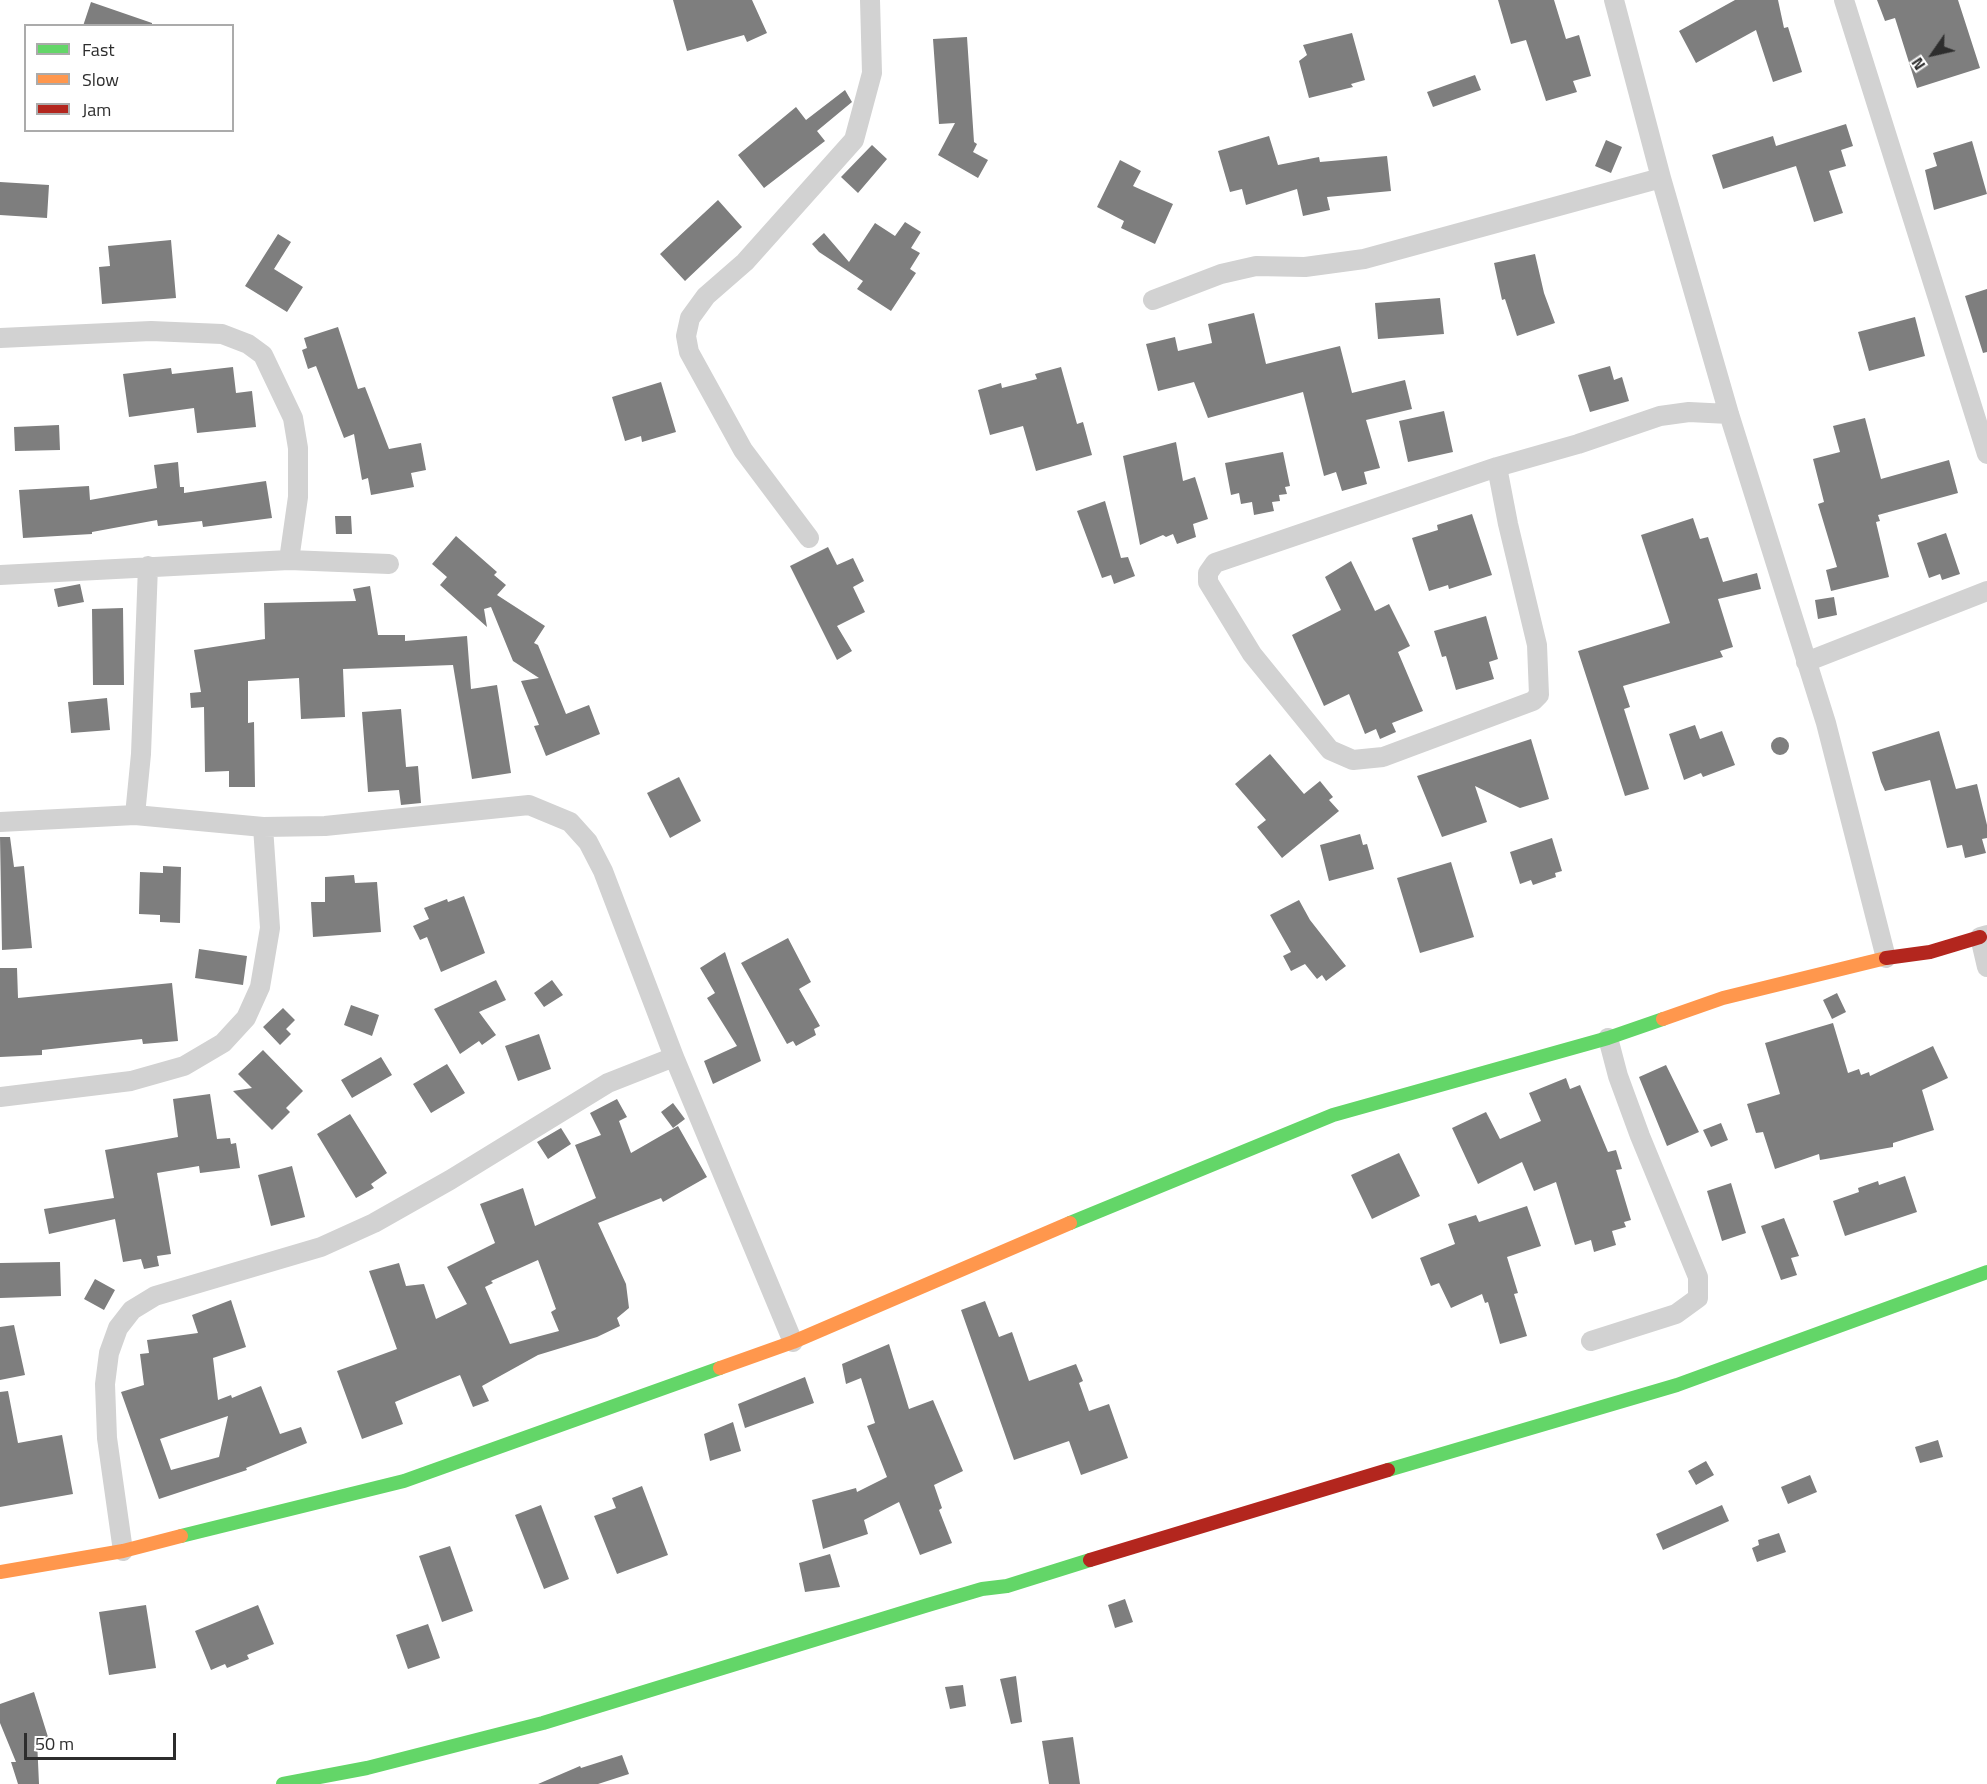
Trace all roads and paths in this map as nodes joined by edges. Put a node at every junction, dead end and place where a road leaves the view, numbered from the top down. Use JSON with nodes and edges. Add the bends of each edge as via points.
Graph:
{"nodes":[{"id":1,"x":870,"y":0,"type":"edge"},
{"id":2,"x":1614,"y":0,"type":"edge"},
{"id":3,"x":1844,"y":0,"type":"edge"},
{"id":4,"x":1661,"y":178,"type":"junction"},
{"id":5,"x":1153,"y":300,"type":"dead end"},
{"id":6,"x":0,"y":338,"type":"edge"},
{"id":7,"x":1729,"y":414,"type":"junction"},
{"id":8,"x":1987,"y":454,"type":"edge"},
{"id":9,"x":1497,"y":467,"type":"junction"},
{"id":10,"x":809,"y":538,"type":"dead end"},
{"id":11,"x":289,"y":560,"type":"junction"},
{"id":12,"x":388,"y":564,"type":"dead end"},
{"id":13,"x":148,"y":567,"type":"junction"},
{"id":14,"x":0,"y":575,"type":"edge"},
{"id":15,"x":1987,"y":591,"type":"edge"},
{"id":16,"x":1806,"y":662,"type":"junction"},
{"id":17,"x":135,"y":815,"type":"junction"},
{"id":18,"x":0,"y":822,"type":"edge"},
{"id":19,"x":263,"y":827,"type":"junction"},
{"id":20,"x":1983,"y":936,"type":"edge"},
{"id":21,"x":1886,"y":958,"type":"junction"},
{"id":22,"x":1987,"y":967,"type":"edge"},
{"id":23,"x":1608,"y":1038,"type":"junction"},
{"id":24,"x":674,"y":1057,"type":"junction"},
{"id":25,"x":0,"y":1097,"type":"edge"},
{"id":26,"x":1987,"y":1272,"type":"edge"},
{"id":27,"x":1592,"y":1341,"type":"dead end"},
{"id":28,"x":793,"y":1342,"type":"junction"},
{"id":29,"x":123,"y":1551,"type":"junction"},
{"id":30,"x":0,"y":1572,"type":"edge"},
{"id":31,"x":290,"y":1783,"type":"edge"}],
"edges":[{"from":1,"to":10,"type":"street","via":[[872,73],[854,140],[745,262],[706,296],[690,318],[686,336],[690,352],[743,450]]},
{"from":2,"to":4,"type":"street"},
{"from":3,"to":8,"type":"street"},
{"from":4,"to":5,"type":"street","via":[[1364,259],[1305,267],[1256,266],[1221,274]]},
{"from":4,"to":7,"type":"street"},
{"from":6,"to":11,"type":"street","via":[[151,331],[222,334],[263,355],[293,418],[298,448],[298,497]]},
{"from":7,"to":9,"type":"street","via":[[1660,416]]},
{"from":7,"to":16,"type":"street"},
{"from":9,"to":9,"type":"street","via":[[1215,562],[1208,573],[1208,582],[1252,654],[1330,750],[1353,760],[1383,757],[1539,695],[1537,645]]},
{"from":11,"to":12,"type":"street"},
{"from":11,"to":13,"type":"street"},
{"from":13,"to":14,"type":"street"},
{"from":13,"to":17,"type":"street"},
{"from":15,"to":16,"type":"street"},
{"from":16,"to":21,"type":"street","via":[[1826,723]]},
{"from":17,"to":18,"type":"street"},
{"from":17,"to":19,"type":"street"},
{"from":19,"to":24,"type":"street","via":[[325,826],[530,805],[570,822],[588,842],[603,871]]},
{"from":19,"to":25,"type":"street","via":[[270,928],[261,987],[246,1018],[223,1043],[184,1066],[131,1081]]},
{"from":20,"to":21,"type":"street","via":[[1930,952]]},
{"from":20,"to":22,"type":"street"},
{"from":21,"to":23,"type":"street","via":[[1723,998]]},
{"from":23,"to":27,"type":"street","via":[[1640,1136],[1698,1277],[1698,1298],[1676,1314]]},
{"from":23,"to":28,"type":"street","via":[[1333,1115]]},
{"from":24,"to":28,"type":"street"},
{"from":24,"to":29,"type":"street","via":[[608,1083],[374,1223],[321,1247],[155,1296],[132,1310],[118,1328],[105,1384],[107,1438]]},
{"from":26,"to":31,"type":"street","via":[[1677,1385],[1006,1586],[982,1589],[871,1622],[543,1723],[367,1768]]},
{"from":28,"to":29,"type":"street","via":[[404,1481]]},
{"from":29,"to":30,"type":"street"}]}
